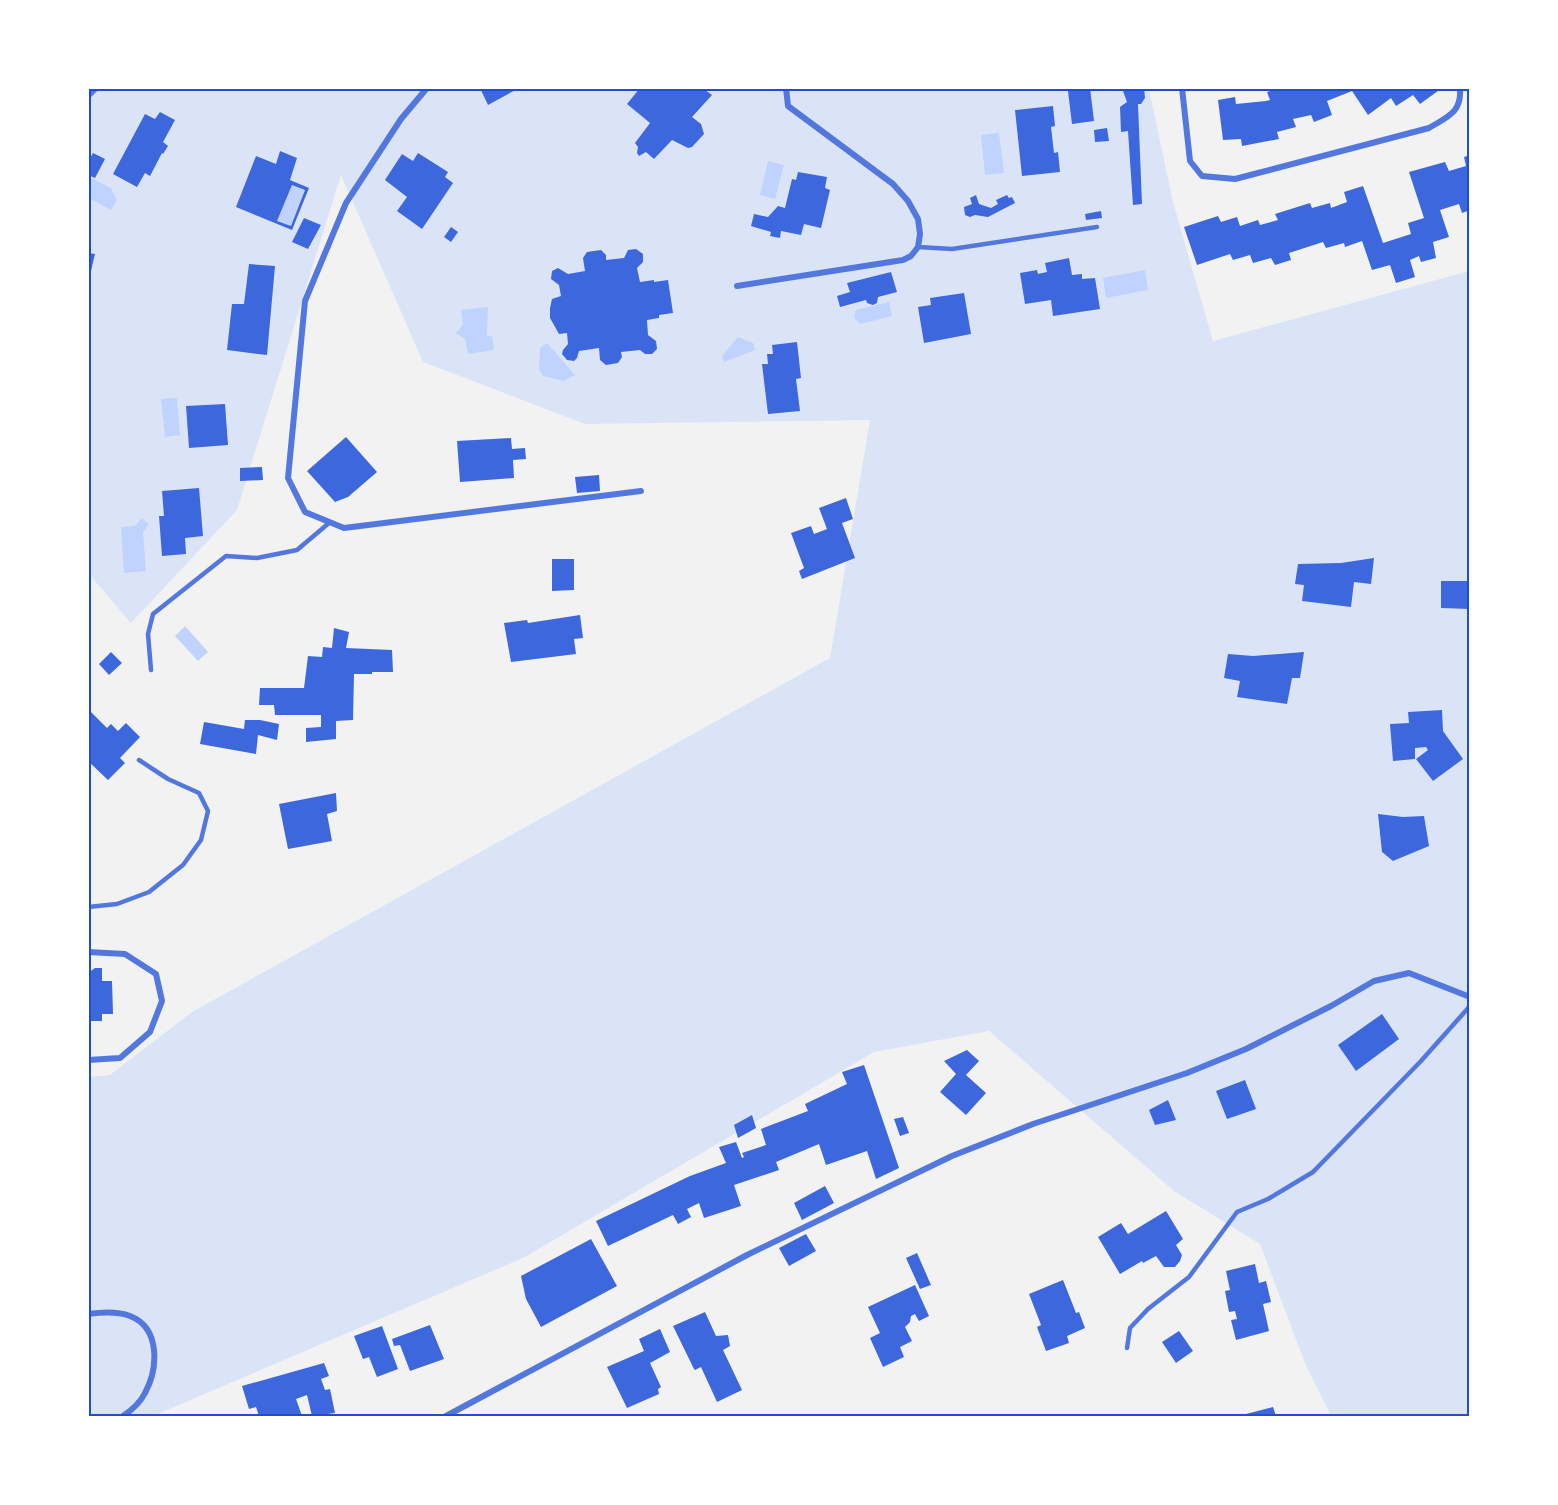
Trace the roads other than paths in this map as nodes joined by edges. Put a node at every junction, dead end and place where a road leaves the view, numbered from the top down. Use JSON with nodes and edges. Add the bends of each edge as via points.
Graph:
{"nodes":[{"id":1,"x":96,"y":88,"type":"edge"},
{"id":2,"x":427,"y":88,"type":"edge"},
{"id":3,"x":786,"y":88,"type":"edge"},
{"id":4,"x":1182,"y":88,"type":"edge"},
{"id":5,"x":1460,"y":88,"type":"edge"},
{"id":6,"x":88,"y":96,"type":"edge"},
{"id":7,"x":1097,"y":227,"type":"dead end"},
{"id":8,"x":918,"y":247,"type":"junction"},
{"id":9,"x":737,"y":286,"type":"dead end"},
{"id":10,"x":641,"y":491,"type":"dead end"},
{"id":11,"x":329,"y":523,"type":"junction"},
{"id":12,"x":151,"y":670,"type":"dead end"},
{"id":13,"x":139,"y":760,"type":"dead end"},
{"id":14,"x":88,"y":907,"type":"edge"},
{"id":15,"x":88,"y":952,"type":"edge"},
{"id":16,"x":1470,"y":997,"type":"edge"},
{"id":17,"x":1470,"y":1006,"type":"edge"},
{"id":18,"x":88,"y":1060,"type":"edge"},
{"id":19,"x":88,"y":1314,"type":"edge"},
{"id":20,"x":1127,"y":1348,"type":"dead end"},
{"id":21,"x":123,"y":1416,"type":"edge"},
{"id":22,"x":446,"y":1416,"type":"edge"}],
"edges":[{"from":1,"to":6,"type":"street"},
{"from":2,"to":11,"type":"street","via":[[401,119],[346,203],[305,301],[288,478],[305,512]]},
{"from":3,"to":8,"type":"street","via":[[788,106],[893,184],[908,201],[918,219]]},
{"from":4,"to":5,"type":"street","via":[[1190,161],[1202,176],[1235,180],[1429,128],[1455,113]]},
{"from":7,"to":8,"type":"lane","via":[[952,249]]},
{"from":8,"to":9,"type":"street","via":[[903,260]]},
{"from":10,"to":11,"type":"street","via":[[381,525],[344,528]]},
{"from":11,"to":12,"type":"lane","via":[[297,550],[257,558],[226,556],[153,614],[148,634]]},
{"from":13,"to":14,"type":"lane","via":[[199,793],[208,810],[201,840],[183,865],[149,892],[117,904]]},
{"from":15,"to":18,"type":"street","via":[[125,954],[156,974],[162,1001],[150,1032],[120,1058]]},
{"from":16,"to":22,"type":"street","via":[[1409,973],[1374,981],[1236,1053],[952,1156],[747,1255]]},
{"from":17,"to":20,"type":"lane","via":[[1313,1172],[1237,1212],[1189,1277],[1130,1328]]},
{"from":19,"to":21,"type":"street","via":[[131,1316],[153,1338],[151,1379],[144,1395]]}]}
